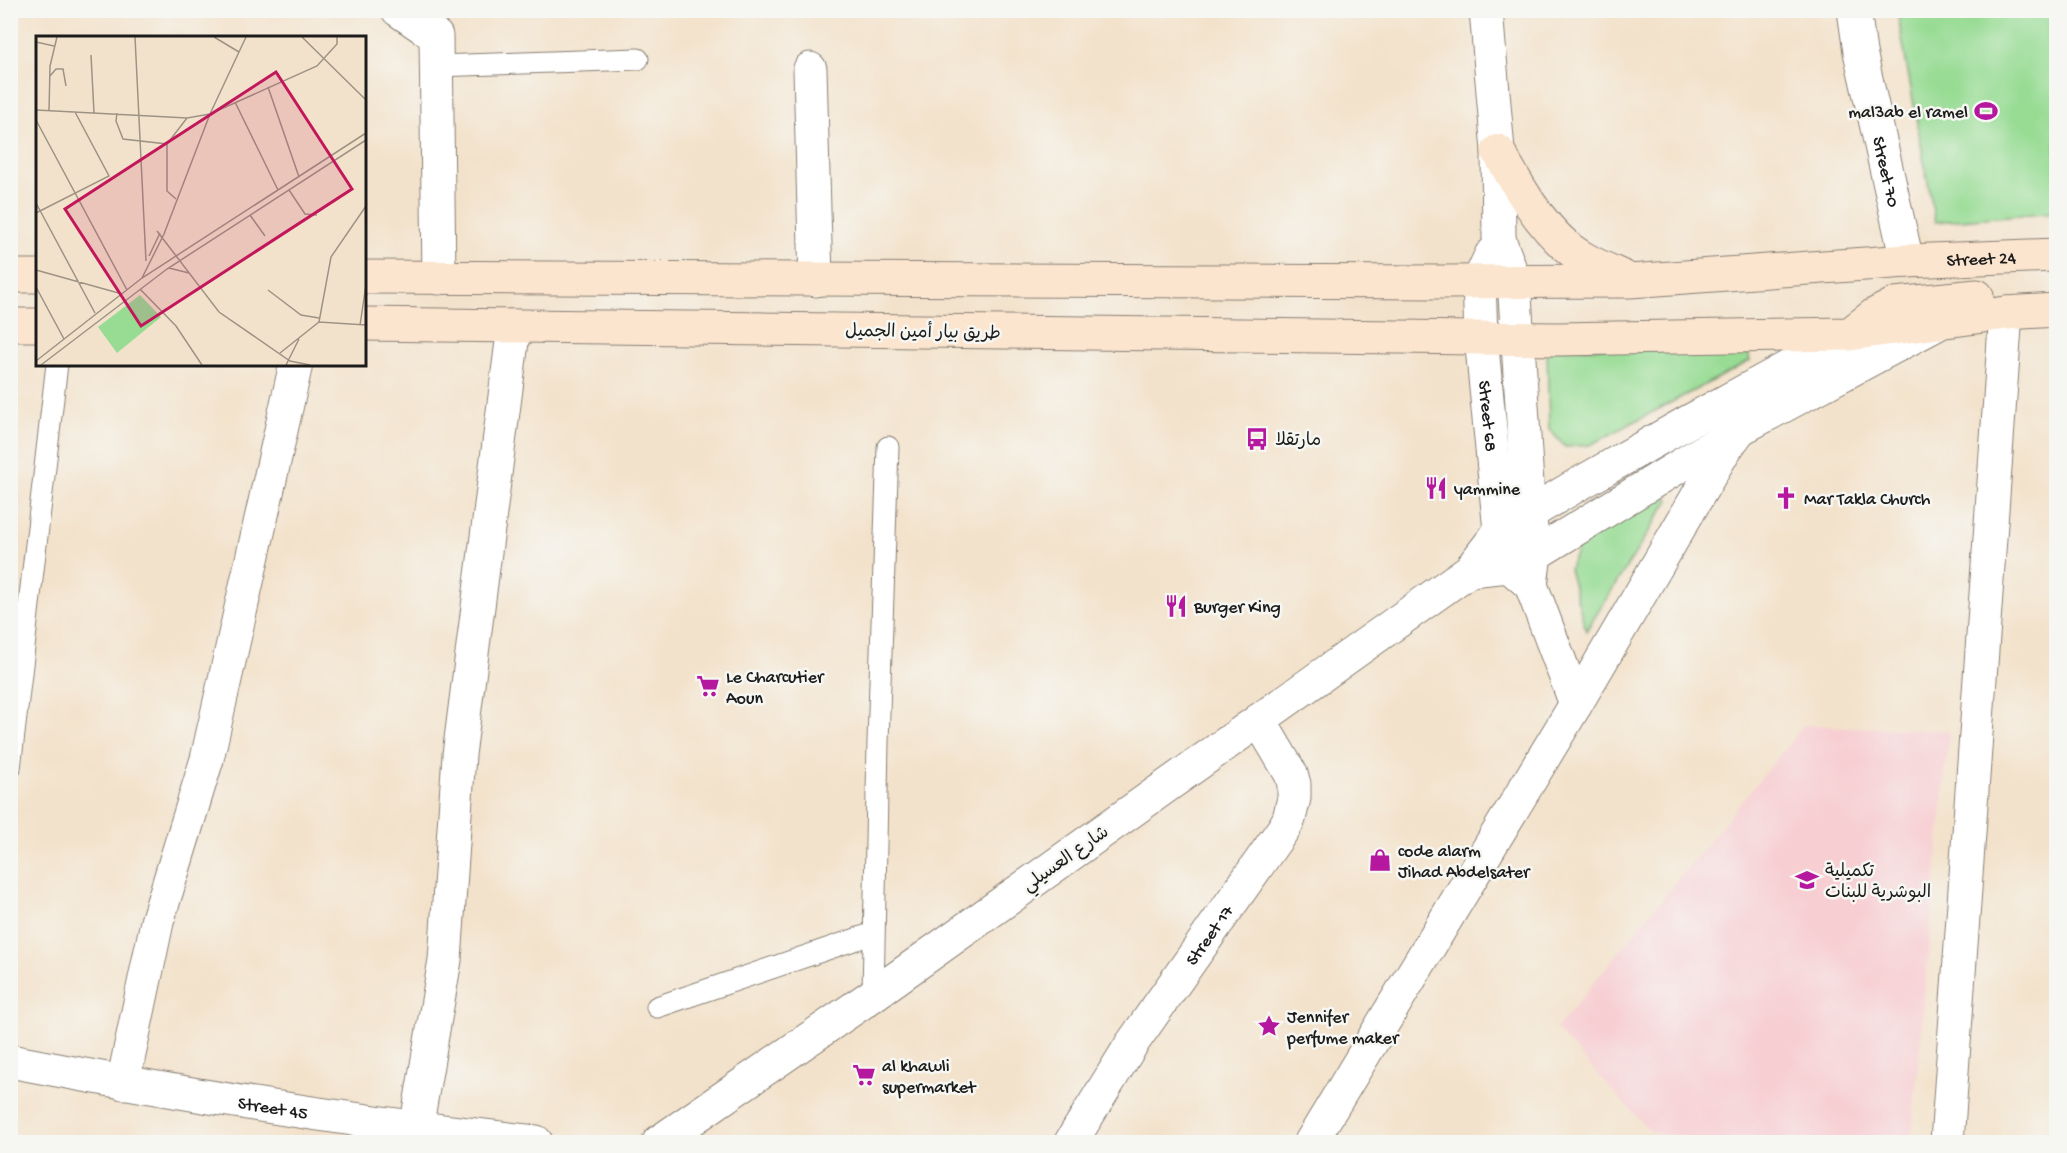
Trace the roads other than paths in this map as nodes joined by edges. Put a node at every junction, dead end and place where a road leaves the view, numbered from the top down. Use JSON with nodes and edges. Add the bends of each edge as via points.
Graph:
{"nodes":[{"id":1,"x":398,"y":10,"type":"edge"},
{"id":2,"x":1486,"y":10,"type":"edge"},
{"id":3,"x":1854,"y":10,"type":"edge"},
{"id":4,"x":638,"y":59,"type":"dead end"},
{"id":5,"x":436,"y":66,"type":"junction"},
{"id":6,"x":810,"y":69,"type":"dead end"},
{"id":7,"x":1498,"y":151,"type":"junction"},
{"id":8,"x":1499,"y":239,"type":"junction"},
{"id":9,"x":2056,"y":255,"type":"edge"},
{"id":10,"x":1907,"y":261,"type":"junction"},
{"id":11,"x":10,"y":276,"type":"edge"},
{"id":12,"x":36,"y":276,"type":"edge"},
{"id":13,"x":366,"y":277,"type":"edge"},
{"id":14,"x":439,"y":278,"type":"junction"},
{"id":15,"x":816,"y":280,"type":"junction"},
{"id":16,"x":1514,"y":280,"type":"junction"},
{"id":17,"x":1630,"y":280,"type":"junction"},
{"id":18,"x":1479,"y":281,"type":"junction"},
{"id":19,"x":2056,"y":306,"type":"edge"},
{"id":20,"x":2006,"y":313,"type":"junction"},
{"id":21,"x":1941,"y":322,"type":"junction"},
{"id":22,"x":10,"y":324,"type":"edge"},
{"id":23,"x":36,"y":324,"type":"edge"},
{"id":24,"x":366,"y":324,"type":"edge"},
{"id":25,"x":514,"y":327,"type":"junction"},
{"id":26,"x":1849,"y":334,"type":"junction"},
{"id":27,"x":1481,"y":337,"type":"junction"},
{"id":28,"x":1517,"y":337,"type":"junction"},
{"id":29,"x":57,"y":366,"type":"edge"},
{"id":30,"x":296,"y":366,"type":"edge"},
{"id":31,"x":1740,"y":429,"type":"junction"},
{"id":32,"x":888,"y":447,"type":"dead end"},
{"id":33,"x":1529,"y":515,"type":"junction"},
{"id":34,"x":1500,"y":531,"type":"junction"},
{"id":35,"x":1525,"y":568,"type":"junction"},
{"id":36,"x":1470,"y":570,"type":"junction"},
{"id":37,"x":19,"y":620,"type":"edge"},
{"id":38,"x":1576,"y":704,"type":"junction"},
{"id":39,"x":1259,"y":720,"type":"junction"},
{"id":40,"x":10,"y":768,"type":"edge"},
{"id":41,"x":874,"y":933,"type":"junction"},
{"id":42,"x":873,"y":994,"type":"junction"},
{"id":43,"x":657,"y":1007,"type":"dead end"},
{"id":44,"x":10,"y":1061,"type":"edge"},
{"id":45,"x":123,"y":1083,"type":"junction"},
{"id":46,"x":416,"y":1129,"type":"junction"},
{"id":47,"x":536,"y":1143,"type":"edge"},
{"id":48,"x":659,"y":1143,"type":"edge"},
{"id":49,"x":1071,"y":1143,"type":"edge"},
{"id":50,"x":1311,"y":1143,"type":"edge"},
{"id":51,"x":1947,"y":1143,"type":"edge"}],
"edges":[{"from":1,"to":5,"type":"street","via":[[436,36]]},
{"from":2,"to":7,"type":"street","name":"Street 68"},
{"from":3,"to":10,"type":"street","name":"Street 70"},
{"from":4,"to":5,"type":"lane"},
{"from":5,"to":14,"type":"street"},
{"from":6,"to":15,"type":"street"},
{"from":7,"to":8,"type":"street","name":"Street 68"},
{"from":7,"to":17,"type":"main road","via":[[1536,212],[1566,246],[1593,264]]},
{"from":8,"to":16,"type":"street","name":"Street 68"},
{"from":8,"to":18,"type":"street","name":"Street 68"},
{"from":9,"to":10,"type":"main road","name":"Street 24"},
{"from":10,"to":17,"type":"main road","name":"Street 24"},
{"from":11,"to":12,"type":"main road"},
{"from":13,"to":14,"type":"main road"},
{"from":14,"to":15,"type":"main road"},
{"from":15,"to":18,"type":"main road"},
{"from":16,"to":17,"type":"main road","name":"Street 24"},
{"from":16,"to":18,"type":"main road","name":"Street 24"},
{"from":16,"to":28,"type":"street","name":"Street 68"},
{"from":18,"to":27,"type":"street","name":"Street 68"},
{"from":19,"to":20,"type":"main road"},
{"from":19,"to":26,"type":"main road","via":[[1923,300],[1895,304]]},
{"from":20,"to":21,"type":"main road","name":"طريق بيار أمين الجميل"},
{"from":20,"to":51,"type":"street"},
{"from":21,"to":26,"type":"main road","name":"طريق بيار أمين الجميل"},
{"from":21,"to":31,"type":"street"},
{"from":22,"to":23,"type":"main road"},
{"from":24,"to":25,"type":"main road","name":"طريق بيار أمين الجميل"},
{"from":25,"to":27,"type":"main road","name":"طريق بيار أمين الجميل"},
{"from":25,"to":46,"type":"street","via":[[459,755],[445,960]]},
{"from":26,"to":28,"type":"main road","name":"طريق بيار أمين الجميل"},
{"from":26,"to":33,"type":"street","name":"شارع العسيلي","via":[[1678,427]]},
{"from":27,"to":28,"type":"main road","name":"طريق بيار أمين الجميل"},
{"from":27,"to":34,"type":"street","name":"Street 68"},
{"from":28,"to":33,"type":"street","name":"Street 68"},
{"from":29,"to":37,"type":"lane"},
{"from":30,"to":45,"type":"street","via":[[207,759],[157,922]]},
{"from":31,"to":35,"type":"street"},
{"from":31,"to":38,"type":"street"},
{"from":32,"to":41,"type":"lane"},
{"from":33,"to":34,"type":"street","name":"شارع العسيلي"},
{"from":33,"to":35,"type":"street","name":"Street 68"},
{"from":34,"to":35,"type":"street","name":"Street 68"},
{"from":34,"to":36,"type":"street","name":"شارع العسيلي"},
{"from":35,"to":36,"type":"street","name":"شارع العسيلي"},
{"from":35,"to":38,"type":"street","name":"Street 68"},
{"from":36,"to":39,"type":"street","name":"شارع العسيلي"},
{"from":37,"to":40,"type":"lane"},
{"from":38,"to":50,"type":"street"},
{"from":39,"to":42,"type":"street","name":"شارع العسيلي"},
{"from":39,"to":49,"type":"street","name":"Street 17","via":[[1291,774],[1294,798],[1289,819],[1133,1042]]},
{"from":41,"to":42,"type":"lane"},
{"from":41,"to":43,"type":"lane"},
{"from":42,"to":48,"type":"street","name":"شارع العسيلي"},
{"from":44,"to":45,"type":"street","name":"Street 45"},
{"from":45,"to":46,"type":"street","name":"Street 45"},
{"from":46,"to":47,"type":"street","name":"Street 45"}]}
